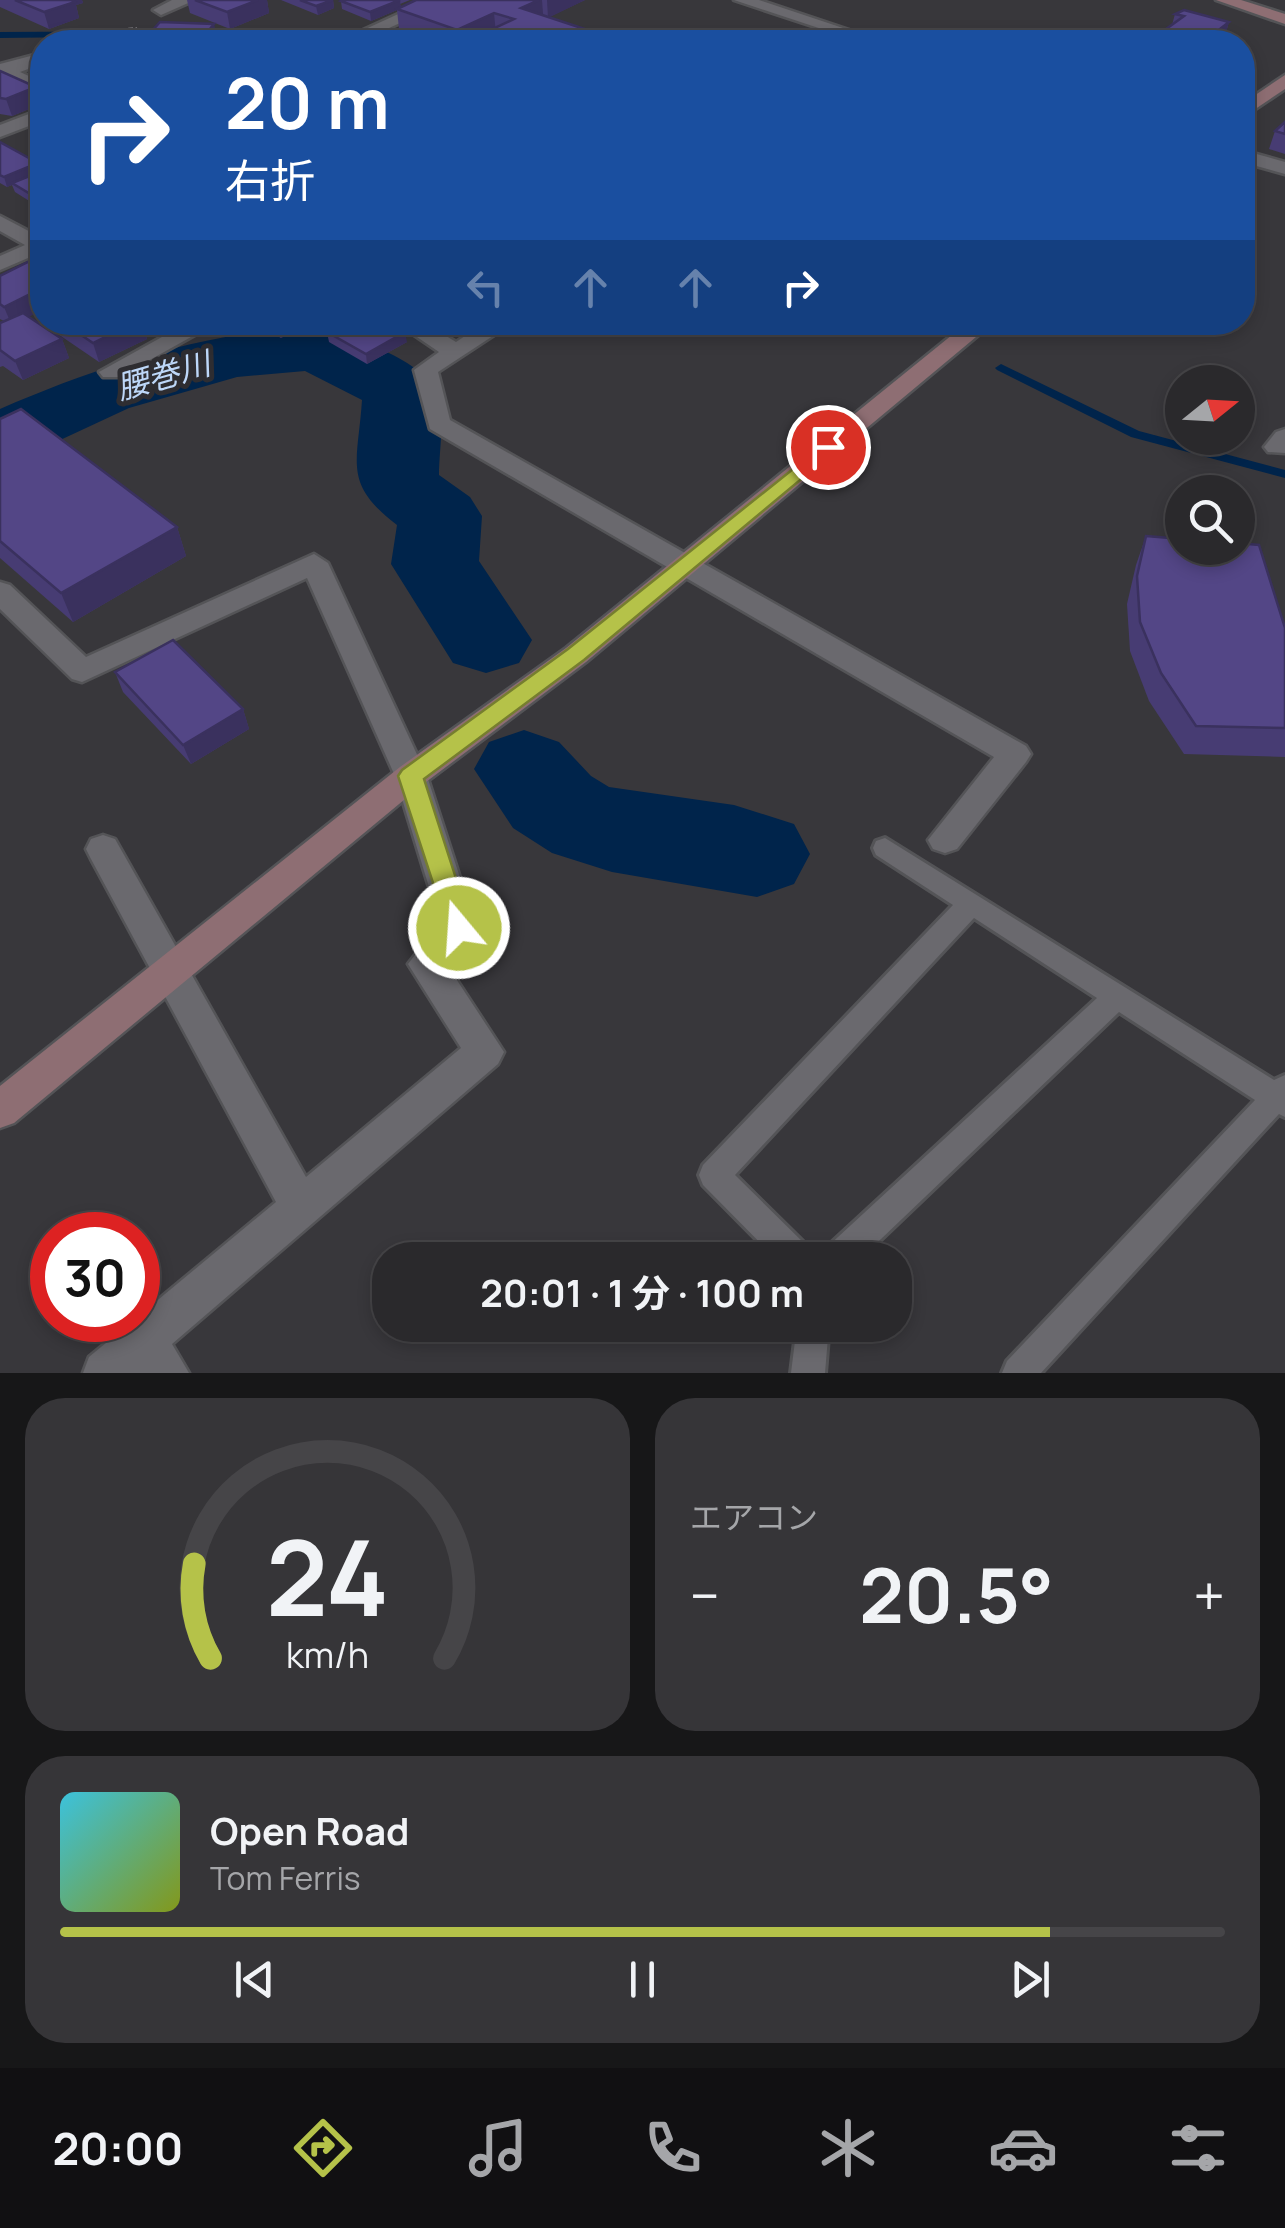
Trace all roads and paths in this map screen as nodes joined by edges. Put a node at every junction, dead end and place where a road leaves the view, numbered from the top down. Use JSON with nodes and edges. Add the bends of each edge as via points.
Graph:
{"nodes":[{"id":1,"x":187,"y":0,"type":"edge"},
{"id":2,"x":443,"y":0,"type":"edge"},
{"id":3,"x":742,"y":0,"type":"edge"},
{"id":4,"x":1224,"y":0,"type":"edge"},
{"id":5,"x":161,"y":10,"type":"dead end"},
{"id":6,"x":1285,"y":19,"type":"edge"},
{"id":7,"x":148,"y":29,"type":"edge"},
{"id":8,"x":114,"y":30,"type":"edge"},
{"id":9,"x":374,"y":30,"type":"edge"},
{"id":10,"x":838,"y":30,"type":"edge"},
{"id":11,"x":30,"y":62,"type":"edge"},
{"id":12,"x":2,"y":70,"type":"edge"},
{"id":13,"x":1285,"y":80,"type":"edge"},
{"id":14,"x":30,"y":83,"type":"edge"},
{"id":15,"x":1255,"y":104,"type":"edge"},
{"id":16,"x":30,"y":120,"type":"edge"},
{"id":17,"x":0,"y":131,"type":"edge"},
{"id":18,"x":1255,"y":160,"type":"edge"},
{"id":19,"x":1285,"y":168,"type":"edge"},
{"id":20,"x":0,"y":222,"type":"edge"},
{"id":21,"x":30,"y":239,"type":"edge"},
{"id":22,"x":30,"y":251,"type":"edge"},
{"id":23,"x":0,"y":264,"type":"edge"},
{"id":24,"x":175,"y":335,"type":"edge"},
{"id":25,"x":427,"y":335,"type":"edge"},
{"id":26,"x":483,"y":335,"type":"edge"},
{"id":27,"x":967,"y":335,"type":"edge"},
{"id":28,"x":455,"y":352,"type":"junction"},
{"id":29,"x":110,"y":372,"type":"dead end"},
{"id":30,"x":684,"y":563,"type":"junction"},
{"id":31,"x":0,"y":592,"type":"edge"},
{"id":32,"x":410,"y":776,"type":"junction"},
{"id":33,"x":945,"y":840,"type":"dead end"},
{"id":34,"x":885,"y":848,"type":"dead end"},
{"id":35,"x":103,"y":849,"type":"dead end"},
{"id":36,"x":972,"y":903,"type":"junction"},
{"id":37,"x":173,"y":969,"type":"junction"},
{"id":38,"x":1118,"y":996,"type":"junction"},
{"id":39,"x":1282,"y":1096,"type":"edge"},
{"id":40,"x":0,"y":1110,"type":"edge"},
{"id":41,"x":302,"y":1207,"type":"junction"},
{"id":42,"x":782,"y":1242,"type":"edge"},
{"id":43,"x":855,"y":1242,"type":"edge"},
{"id":44,"x":811,"y":1342,"type":"edge"},
{"id":45,"x":154,"y":1357,"type":"edge"},
{"id":46,"x":105,"y":1373,"type":"edge"},
{"id":47,"x":808,"y":1373,"type":"edge"},
{"id":48,"x":1019,"y":1373,"type":"edge"}],
"edges":[{"from":1,"to":5,"type":"street"},
{"from":2,"to":9,"type":"street"},
{"from":3,"to":10,"type":"street"},
{"from":4,"to":6,"type":"street"},
{"from":7,"to":8,"type":"path"},
{"from":11,"to":12,"type":"street"},
{"from":12,"to":14,"type":"street"},
{"from":13,"to":15,"type":"street"},
{"from":16,"to":17,"type":"street"},
{"from":18,"to":19,"type":"street"},
{"from":20,"to":21,"type":"street"},
{"from":22,"to":23,"type":"street"},
{"from":24,"to":29,"type":"street"},
{"from":25,"to":28,"type":"street"},
{"from":26,"to":28,"type":"street"},
{"from":27,"to":30,"type":"street"},
{"from":28,"to":30,"type":"street","via":[[426,370],[439,424]]},
{"from":30,"to":32,"type":"street","via":[[576,654]]},
{"from":30,"to":33,"type":"street","via":[[1015,754]]},
{"from":31,"to":32,"type":"street","via":[[82,671],[314,563]]},
{"from":32,"to":37,"type":"street"},
{"from":32,"to":41,"type":"street","via":[[459,928],[426,964],[485,1052]]},
{"from":34,"to":36,"type":"lane"},
{"from":35,"to":37,"type":"street"},
{"from":36,"to":38,"type":"lane"},
{"from":36,"to":42,"type":"lane","via":[[714,1175]]},
{"from":37,"to":40,"type":"street"},
{"from":37,"to":41,"type":"street"},
{"from":38,"to":39,"type":"lane"},
{"from":38,"to":43,"type":"lane"},
{"from":39,"to":48,"type":"lane"},
{"from":41,"to":45,"type":"street"},
{"from":44,"to":47,"type":"lane"},
{"from":45,"to":46,"type":"street"}]}
